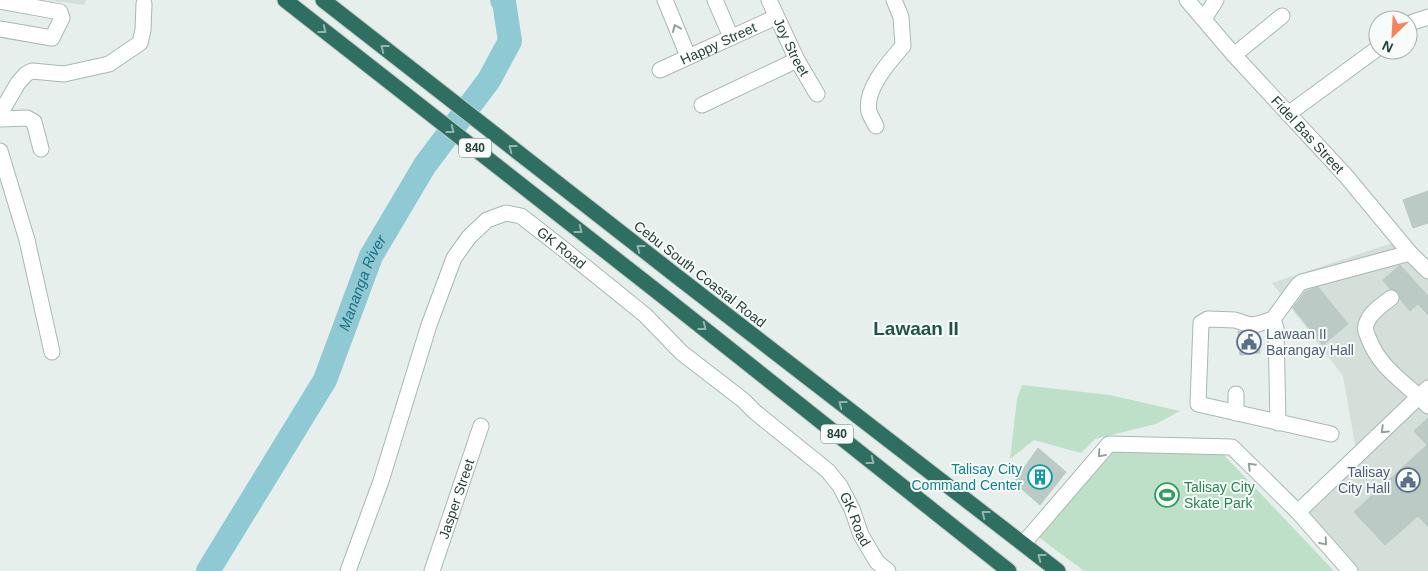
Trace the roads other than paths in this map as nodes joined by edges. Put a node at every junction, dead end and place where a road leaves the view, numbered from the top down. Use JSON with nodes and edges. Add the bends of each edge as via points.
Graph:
{"nodes":[{"id":1,"x":285,"y":0,"type":"edge"},
{"id":2,"x":323,"y":0,"type":"edge"},
{"id":3,"x":665,"y":0,"type":"edge"},
{"id":4,"x":715,"y":0,"type":"edge"},
{"id":5,"x":769,"y":0,"type":"edge"},
{"id":6,"x":894,"y":0,"type":"edge"},
{"id":7,"x":1187,"y":0,"type":"edge"},
{"id":8,"x":1216,"y":0,"type":"edge"},
{"id":9,"x":0,"y":1,"type":"edge"},
{"id":10,"x":144,"y":4,"type":"dead end"},
{"id":11,"x":1282,"y":16,"type":"dead end"},
{"id":12,"x":776,"y":17,"type":"junction"},
{"id":13,"x":1204,"y":19,"type":"junction"},
{"id":14,"x":0,"y":29,"type":"edge"},
{"id":15,"x":731,"y":37,"type":"junction"},
{"id":16,"x":1234,"y":55,"type":"junction"},
{"id":17,"x":1368,"y":55,"type":"edge"},
{"id":18,"x":688,"y":56,"type":"junction"},
{"id":19,"x":797,"y":60,"type":"junction"},
{"id":20,"x":660,"y":70,"type":"dead end"},
{"id":21,"x":817,"y":94,"type":"dead end"},
{"id":22,"x":702,"y":106,"type":"dead end"},
{"id":23,"x":0,"y":114,"type":"edge"},
{"id":24,"x":1288,"y":114,"type":"junction"},
{"id":25,"x":0,"y":120,"type":"edge"},
{"id":26,"x":876,"y":126,"type":"dead end"},
{"id":27,"x":41,"y":149,"type":"dead end"},
{"id":28,"x":0,"y":151,"type":"edge"},
{"id":29,"x":1410,"y":253,"type":"junction"},
{"id":30,"x":1428,"y":271,"type":"edge"},
{"id":31,"x":1391,"y":298,"type":"dead end"},
{"id":32,"x":1273,"y":319,"type":"junction"},
{"id":33,"x":52,"y":352,"type":"dead end"},
{"id":34,"x":1236,"y":394,"type":"dead end"},
{"id":35,"x":1425,"y":397,"type":"edge"},
{"id":36,"x":1236,"y":413,"type":"junction"},
{"id":37,"x":1278,"y":422,"type":"junction"},
{"id":38,"x":481,"y":426,"type":"dead end"},
{"id":39,"x":1331,"y":434,"type":"dead end"},
{"id":40,"x":1298,"y":512,"type":"junction"},
{"id":41,"x":1023,"y":544,"type":"junction"},
{"id":42,"x":348,"y":571,"type":"edge"},
{"id":43,"x":432,"y":571,"type":"edge"},
{"id":44,"x":888,"y":571,"type":"edge"},
{"id":45,"x":1009,"y":571,"type":"edge"},
{"id":46,"x":1058,"y":571,"type":"edge"},
{"id":47,"x":1350,"y":571,"type":"edge"}],
"edges":[{"from":1,"to":45,"type":"highway","number":"840","one_way":true},
{"from":41,"to":2,"type":"highway","name":"Cebu South Coastal Road","number":"840","one_way":true},
{"from":18,"to":3,"type":"street","one_way":true},
{"from":4,"to":15,"type":"street"},
{"from":5,"to":12,"type":"street","name":"Joy Street"},
{"from":6,"to":26,"type":"street","via":[[901,16],[903,46],[877,79],[869,111]]},
{"from":7,"to":13,"type":"street","name":"Fidel Bas Street"},
{"from":8,"to":13,"type":"street"},
{"from":9,"to":14,"type":"street","via":[[60,12],[62,18],[52,38]]},
{"from":10,"to":23,"type":"street","via":[[140,43],[109,64],[64,74],[32,71],[26,74]]},
{"from":11,"to":16,"type":"street"},
{"from":12,"to":15,"type":"street","name":"Happy Street"},
{"from":12,"to":19,"type":"street","name":"Joy Street"},
{"from":13,"to":16,"type":"street","name":"Fidel Bas Street"},
{"from":15,"to":18,"type":"street","name":"Happy Street"},
{"from":16,"to":24,"type":"street","name":"Fidel Bas Street"},
{"from":17,"to":24,"type":"street"},
{"from":18,"to":20,"type":"street","name":"Happy Street"},
{"from":19,"to":21,"type":"street","name":"Joy Street"},
{"from":19,"to":22,"type":"street"},
{"from":24,"to":29,"type":"street","name":"Fidel Bas Street","via":[[1346,176]]},
{"from":25,"to":27,"type":"street","via":[[27,118],[34,122]]},
{"from":28,"to":33,"type":"street","via":[[27,240]]},
{"from":29,"to":30,"type":"street","name":"Fidel Bas Street"},
{"from":29,"to":32,"type":"street","via":[[1302,282]]},
{"from":31,"to":35,"type":"street","via":[[1372,315],[1365,328],[1381,362],[1394,376]]},
{"from":32,"to":36,"type":"street","via":[[1250,325],[1235,320],[1208,319],[1201,323],[1198,404]]},
{"from":32,"to":37,"type":"street"},
{"from":34,"to":36,"type":"street"},
{"from":35,"to":40,"type":"street","one_way":true},
{"from":36,"to":37,"type":"street"},
{"from":37,"to":39,"type":"street"},
{"from":38,"to":43,"type":"street","name":"Jasper Street"},
{"from":40,"to":41,"type":"street","one_way":true,"via":[[1232,447],[1109,444]]},
{"from":40,"to":47,"type":"street","one_way":true},
{"from":46,"to":41,"type":"highway","name":"Cebu South Coastal Road","number":"840","one_way":true},
{"from":42,"to":44,"type":"street","name":"GK Road","via":[[454,258],[487,220],[506,213],[521,216],[646,315],[682,353],[828,471],[840,486],[861,535],[877,562]]}]}
